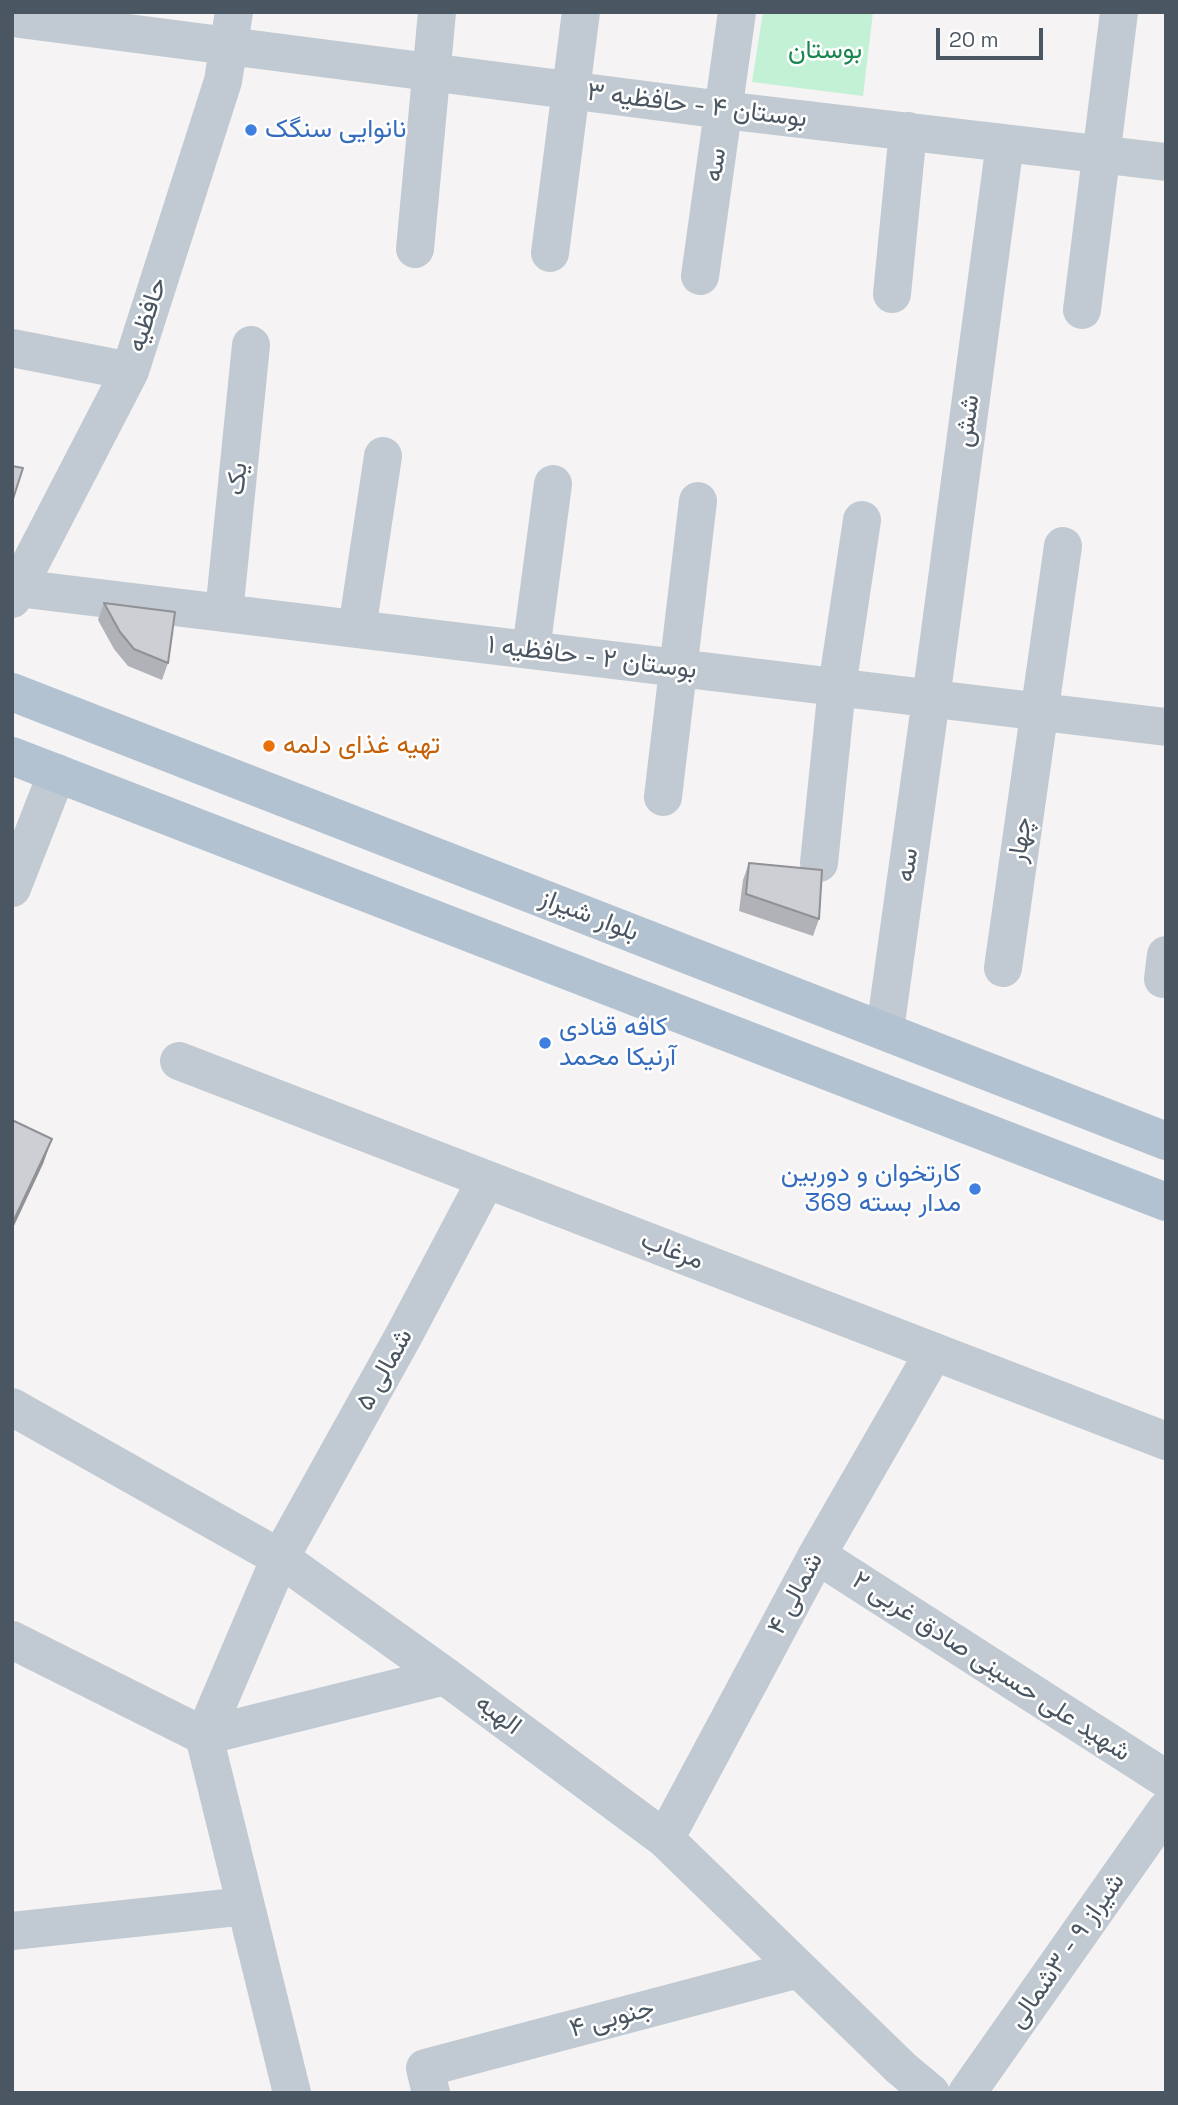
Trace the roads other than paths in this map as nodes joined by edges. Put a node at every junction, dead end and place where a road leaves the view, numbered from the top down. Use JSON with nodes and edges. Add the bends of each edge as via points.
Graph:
{"nodes":[{"id":1,"x":437,"y":12,"type":"edge"},
{"id":2,"x":581,"y":12,"type":"edge"},
{"id":3,"x":737,"y":12,"type":"edge"},
{"id":4,"x":1119,"y":12,"type":"edge"},
{"id":5,"x":12,"y":18,"type":"edge"},
{"id":6,"x":231,"y":29,"type":"edge"},
{"id":7,"x":430,"y":71,"type":"junction"},
{"id":8,"x":572,"y":92,"type":"junction"},
{"id":9,"x":723,"y":110,"type":"junction"},
{"id":10,"x":908,"y":131,"type":"junction"},
{"id":11,"x":1005,"y":143,"type":"junction"},
{"id":12,"x":1100,"y":154,"type":"junction"},
{"id":13,"x":1166,"y":162,"type":"edge"},
{"id":14,"x":415,"y":249,"type":"dead end"},
{"id":15,"x":550,"y":253,"type":"dead end"},
{"id":16,"x":700,"y":276,"type":"dead end"},
{"id":17,"x":892,"y":295,"type":"dead end"},
{"id":18,"x":1082,"y":310,"type":"dead end"},
{"id":19,"x":251,"y":345,"type":"dead end"},
{"id":20,"x":12,"y":348,"type":"edge"},
{"id":21,"x":130,"y":371,"type":"junction"},
{"id":22,"x":383,"y":456,"type":"dead end"},
{"id":23,"x":554,"y":484,"type":"dead end"},
{"id":24,"x":698,"y":501,"type":"dead end"},
{"id":25,"x":862,"y":520,"type":"dead end"},
{"id":26,"x":1063,"y":547,"type":"dead end"},
{"id":27,"x":15,"y":594,"type":"edge"},
{"id":28,"x":224,"y":613,"type":"junction"},
{"id":29,"x":357,"y":629,"type":"junction"},
{"id":30,"x":531,"y":650,"type":"junction"},
{"id":31,"x":677,"y":668,"type":"junction"},
{"id":32,"x":837,"y":688,"type":"junction"},
{"id":33,"x":12,"y":692,"type":"edge"},
{"id":34,"x":931,"y":699,"type":"junction"},
{"id":35,"x":1038,"y":712,"type":"junction"},
{"id":36,"x":1166,"y":727,"type":"edge"},
{"id":37,"x":12,"y":757,"type":"edge"},
{"id":38,"x":57,"y":773,"type":"junction"},
{"id":39,"x":663,"y":797,"type":"dead end"},
{"id":40,"x":819,"y":863,"type":"dead end"},
{"id":41,"x":12,"y":888,"type":"edge"},
{"id":42,"x":1003,"y":968,"type":"dead end"},
{"id":43,"x":885,"y":1030,"type":"junction"},
{"id":44,"x":179,"y":1061,"type":"dead end"},
{"id":45,"x":1166,"y":1140,"type":"edge"},
{"id":46,"x":486,"y":1180,"type":"junction"},
{"id":47,"x":1166,"y":1202,"type":"edge"},
{"id":48,"x":934,"y":1352,"type":"junction"},
{"id":49,"x":12,"y":1407,"type":"edge"},
{"id":50,"x":1166,"y":1441,"type":"edge"},
{"id":51,"x":817,"y":1555,"type":"junction"},
{"id":52,"x":280,"y":1558,"type":"junction"},
{"id":53,"x":12,"y":1640,"type":"edge"},
{"id":54,"x":445,"y":1676,"type":"junction"},
{"id":55,"x":204,"y":1736,"type":"junction"},
{"id":56,"x":1166,"y":1779,"type":"edge"},
{"id":57,"x":1166,"y":1810,"type":"edge"},
{"id":58,"x":665,"y":1839,"type":"junction"},
{"id":59,"x":246,"y":1906,"type":"junction"},
{"id":60,"x":12,"y":1931,"type":"edge"},
{"id":61,"x":799,"y":1969,"type":"junction"},
{"id":62,"x":428,"y":2080,"type":"edge"},
{"id":63,"x":292,"y":2093,"type":"edge"},
{"id":64,"x":931,"y":2093,"type":"edge"},
{"id":65,"x":967,"y":2093,"type":"edge"}],
"edges":[{"from":1,"to":7,"type":"street"},
{"from":2,"to":8,"type":"street"},
{"from":3,"to":9,"type":"street","name":"سه"},
{"from":4,"to":12,"type":"street"},
{"from":5,"to":6,"type":"street","name":"بوستان ۴ - حافظیه ۳"},
{"from":6,"to":7,"type":"street","name":"بوستان ۴ - حافظیه ۳"},
{"from":6,"to":21,"type":"street","name":"حافظیه","via":[[223,81]]},
{"from":7,"to":8,"type":"street","name":"بوستان ۴ - حافظیه ۳"},
{"from":7,"to":14,"type":"street"},
{"from":8,"to":9,"type":"street","name":"بوستان ۴ - حافظیه ۳"},
{"from":8,"to":15,"type":"street"},
{"from":9,"to":10,"type":"street","name":"بوستان ۴ - حافظیه ۳"},
{"from":9,"to":16,"type":"street","name":"سه"},
{"from":10,"to":11,"type":"street","name":"بوستان ۴ - حافظیه ۳"},
{"from":10,"to":17,"type":"street"},
{"from":11,"to":12,"type":"street","name":"بوستان ۴ - حافظیه ۳"},
{"from":11,"to":34,"type":"street","name":"شش"},
{"from":12,"to":13,"type":"street","name":"بوستان ۴ - حافظیه ۳"},
{"from":12,"to":18,"type":"street"},
{"from":19,"to":28,"type":"street","name":"یک"},
{"from":20,"to":21,"type":"street"},
{"from":21,"to":27,"type":"street","name":"حافظیه"},
{"from":22,"to":29,"type":"street"},
{"from":23,"to":30,"type":"street"},
{"from":24,"to":31,"type":"street"},
{"from":25,"to":32,"type":"street"},
{"from":26,"to":35,"type":"street","name":"چهار"},
{"from":27,"to":28,"type":"street","name":"بوستان ۲ - حافظیه ۱"},
{"from":28,"to":29,"type":"street","name":"بوستان ۲ - حافظیه ۱"},
{"from":29,"to":30,"type":"street","name":"بوستان ۲ - حافظیه ۱"},
{"from":30,"to":31,"type":"street","name":"بوستان ۲ - حافظیه ۱"},
{"from":31,"to":32,"type":"street","name":"بوستان ۲ - حافظیه ۱"},
{"from":31,"to":39,"type":"street"},
{"from":32,"to":34,"type":"street","name":"بوستان ۲ - حافظیه ۱"},
{"from":32,"to":40,"type":"street"},
{"from":33,"to":43,"type":"main road","name":"بلوار شیراز"},
{"from":34,"to":35,"type":"street","name":"بوستان ۲ - حافظیه ۱"},
{"from":34,"to":43,"type":"street","name":"سه"},
{"from":35,"to":36,"type":"street","name":"بوستان ۲ - حافظیه ۱"},
{"from":35,"to":42,"type":"street","name":"چهار"},
{"from":37,"to":38,"type":"main road"},
{"from":38,"to":41,"type":"street"},
{"from":38,"to":47,"type":"main road"},
{"from":43,"to":45,"type":"main road","name":"بلوار شیراز"},
{"from":44,"to":46,"type":"street","name":"مرغاب"},
{"from":46,"to":48,"type":"street","name":"مرغاب"},
{"from":46,"to":52,"type":"street","name":"۵ شمالی"},
{"from":48,"to":50,"type":"street","name":"مرغاب"},
{"from":48,"to":51,"type":"street","name":"۴ شمالی"},
{"from":49,"to":52,"type":"street","name":"الهیه"},
{"from":51,"to":56,"type":"street","name":"شهید علی حسینی صادق غربی ۲"},
{"from":51,"to":58,"type":"street","name":"۴ شمالی"},
{"from":52,"to":54,"type":"street","name":"الهیه"},
{"from":52,"to":55,"type":"street","name":"۵ شمالی"},
{"from":53,"to":55,"type":"street"},
{"from":54,"to":55,"type":"street"},
{"from":54,"to":58,"type":"street","name":"الهیه"},
{"from":55,"to":59,"type":"street"},
{"from":57,"to":65,"type":"street","name":"شیراز ۹ - ۳شمالی"},
{"from":58,"to":61,"type":"street","name":"الهیه"},
{"from":59,"to":60,"type":"street"},
{"from":59,"to":63,"type":"street"},
{"from":61,"to":62,"type":"street","name":"۴ جنوبی"},
{"from":61,"to":64,"type":"street","name":"الهیه"}]}
